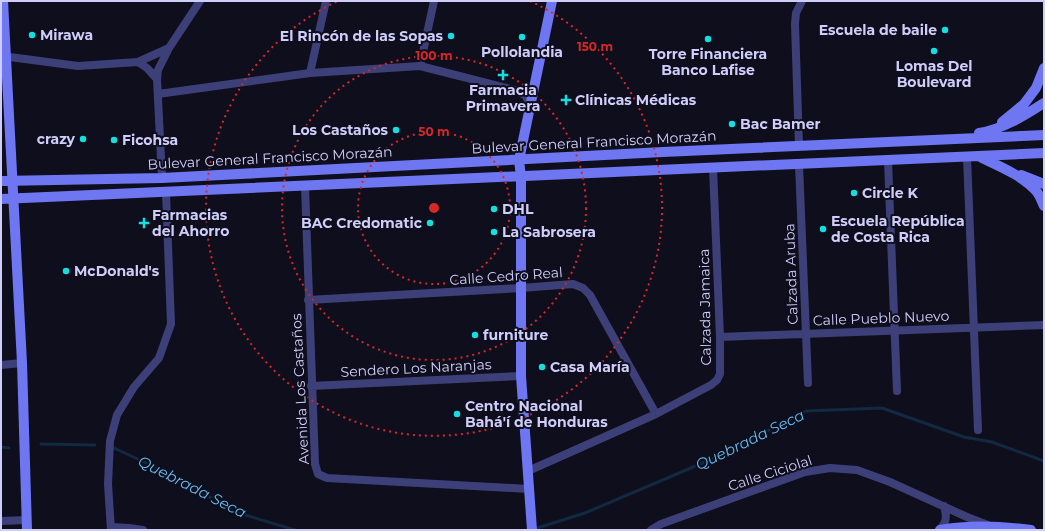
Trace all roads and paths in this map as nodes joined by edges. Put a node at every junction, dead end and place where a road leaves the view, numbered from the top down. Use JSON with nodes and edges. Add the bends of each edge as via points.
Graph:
{"nodes":[{"id":1,"x":3,"y":1,"type":"edge"},
{"id":2,"x":200,"y":1,"type":"edge"},
{"id":3,"x":326,"y":1,"type":"edge"},
{"id":4,"x":434,"y":1,"type":"edge"},
{"id":5,"x":552,"y":1,"type":"edge"},
{"id":6,"x":802,"y":1,"type":"edge"},
{"id":7,"x":169,"y":48,"type":"junction"},
{"id":8,"x":4,"y":56,"type":"edge"},
{"id":9,"x":138,"y":62,"type":"junction"},
{"id":10,"x":420,"y":66,"type":"junction"},
{"id":11,"x":1044,"y":68,"type":"edge"},
{"id":12,"x":310,"y":73,"type":"junction"},
{"id":13,"x":157,"y":79,"type":"junction"},
{"id":14,"x":158,"y":94,"type":"junction"},
{"id":15,"x":1044,"y":103,"type":"edge"},
{"id":16,"x":530,"y":106,"type":"junction"},
{"id":17,"x":990,"y":131,"type":"junction"},
{"id":18,"x":1044,"y":135,"type":"edge"},
{"id":19,"x":941,"y":140,"type":"junction"},
{"id":20,"x":799,"y":146,"type":"junction"},
{"id":21,"x":1044,"y":153,"type":"edge"},
{"id":22,"x":967,"y":157,"type":"junction"},
{"id":23,"x":980,"y":157,"type":"junction"},
{"id":24,"x":519,"y":160,"type":"junction"},
{"id":25,"x":888,"y":161,"type":"junction"},
{"id":26,"x":12,"y":164,"type":"junction"},
{"id":27,"x":799,"y":165,"type":"junction"},
{"id":28,"x":713,"y":168,"type":"junction"},
{"id":29,"x":1012,"y":172,"type":"junction"},
{"id":30,"x":521,"y":177,"type":"junction"},
{"id":31,"x":162,"y":178,"type":"junction"},
{"id":32,"x":33,"y":180,"type":"junction"},
{"id":33,"x":1,"y":181,"type":"edge"},
{"id":34,"x":13,"y":181,"type":"junction"},
{"id":35,"x":1044,"y":184,"type":"edge"},
{"id":36,"x":305,"y":186,"type":"junction"},
{"id":37,"x":166,"y":192,"type":"junction"},
{"id":38,"x":34,"y":198,"type":"junction"},
{"id":39,"x":1,"y":199,"type":"edge"},
{"id":40,"x":14,"y":199,"type":"junction"},
{"id":41,"x":1,"y":204,"type":"edge"},
{"id":42,"x":1044,"y":206,"type":"edge"},
{"id":43,"x":15,"y":222,"type":"junction"},
{"id":44,"x":521,"y":288,"type":"junction"},
{"id":45,"x":308,"y":300,"type":"junction"},
{"id":46,"x":1044,"y":325,"type":"edge"},
{"id":47,"x":974,"y":328,"type":"junction"},
{"id":48,"x":895,"y":330,"type":"junction"},
{"id":49,"x":806,"y":334,"type":"junction"},
{"id":50,"x":720,"y":337,"type":"junction"},
{"id":51,"x":22,"y":363,"type":"junction"},
{"id":52,"x":1,"y":365,"type":"edge"},
{"id":53,"x":521,"y":376,"type":"junction"},
{"id":54,"x":808,"y":383,"type":"dead end"},
{"id":55,"x":311,"y":386,"type":"junction"},
{"id":56,"x":897,"y":391,"type":"dead end"},
{"id":57,"x":656,"y":414,"type":"junction"},
{"id":58,"x":978,"y":430,"type":"dead end"},
{"id":59,"x":528,"y":470,"type":"junction"},
{"id":60,"x":530,"y":489,"type":"junction"},
{"id":61,"x":944,"y":506,"type":"junction"},
{"id":62,"x":1,"y":521,"type":"edge"},
{"id":63,"x":27,"y":525,"type":"edge"},
{"id":64,"x":989,"y":525,"type":"junction"},
{"id":65,"x":532,"y":527,"type":"edge"},
{"id":66,"x":111,"y":528,"type":"edge"},
{"id":67,"x":143,"y":530,"type":"edge"},
{"id":68,"x":651,"y":530,"type":"edge"},
{"id":69,"x":940,"y":530,"type":"edge"},
{"id":70,"x":1032,"y":530,"type":"edge"}],
"edges":[{"from":1,"to":8,"type":"main road"},
{"from":2,"to":7,"type":"street"},
{"from":3,"to":12,"type":"street"},
{"from":4,"to":10,"type":"street"},
{"from":5,"to":16,"type":"main road"},
{"from":6,"to":20,"type":"street","via":[[794,24]]},
{"from":7,"to":9,"type":"street"},
{"from":7,"to":13,"type":"street","via":[[158,70]]},
{"from":8,"to":9,"type":"street","via":[[78,66]]},
{"from":8,"to":26,"type":"main road"},
{"from":9,"to":13,"type":"street"},
{"from":10,"to":12,"type":"street"},
{"from":10,"to":16,"type":"street","via":[[518,91],[526,96]]},
{"from":11,"to":17,"type":"main road","via":[[1036,88],[1024,104]]},
{"from":12,"to":14,"type":"street"},
{"from":13,"to":14,"type":"street"},
{"from":14,"to":31,"type":"street"},
{"from":15,"to":17,"type":"main road","via":[[1016,120]]},
{"from":16,"to":24,"type":"main road"},
{"from":17,"to":19,"type":"main road"},
{"from":18,"to":19,"type":"main road","name":"Bulevar General Francisco Morazán"},
{"from":19,"to":20,"type":"main road","name":"Bulevar General Francisco Morazán"},
{"from":20,"to":24,"type":"main road","name":"Bulevar General Francisco Morazán"},
{"from":21,"to":23,"type":"main road","name":"Bulevar General Francisco Morazán"},
{"from":22,"to":23,"type":"main road","name":"Bulevar General Francisco Morazán"},
{"from":22,"to":25,"type":"main road","name":"Bulevar General Francisco Morazán"},
{"from":22,"to":47,"type":"street"},
{"from":23,"to":29,"type":"main road"},
{"from":24,"to":30,"type":"main road"},
{"from":24,"to":31,"type":"main road","name":"Bulevar General Francisco Morazán"},
{"from":25,"to":27,"type":"main road","name":"Bulevar General Francisco Morazán"},
{"from":25,"to":48,"type":"street"},
{"from":26,"to":32,"type":"main road","via":[[15,171]]},
{"from":26,"to":34,"type":"main road"},
{"from":27,"to":28,"type":"main road","name":"Bulevar General Francisco Morazán"},
{"from":27,"to":49,"type":"street","name":"Calzada Aruba"},
{"from":28,"to":30,"type":"main road","name":"Bulevar General Francisco Morazán"},
{"from":28,"to":50,"type":"street","name":"Calzada Jamaica"},
{"from":29,"to":35,"type":"main road"},
{"from":29,"to":42,"type":"main road","via":[[1038,194]]},
{"from":30,"to":36,"type":"main road","name":"Bulevar General Francisco Morazán"},
{"from":30,"to":44,"type":"main road"},
{"from":31,"to":32,"type":"main road","name":"Bulevar General Francisco Morazán"},
{"from":32,"to":34,"type":"main road","name":"Bulevar General Francisco Morazán"},
{"from":33,"to":34,"type":"main road","name":"Bulevar General Francisco Morazán"},
{"from":34,"to":40,"type":"main road"},
{"from":36,"to":37,"type":"main road","name":"Bulevar General Francisco Morazán"},
{"from":36,"to":45,"type":"street","name":"Avenida Los Castaños"},
{"from":37,"to":38,"type":"main road","name":"Bulevar General Francisco Morazán"},
{"from":37,"to":66,"type":"street","via":[[171,324],[159,358],[134,387],[117,415],[110,441],[108,484]]},
{"from":38,"to":40,"type":"main road","name":"Bulevar General Francisco Morazán"},
{"from":38,"to":43,"type":"main road","via":[[25,203],[18,212]]},
{"from":39,"to":40,"type":"main road","name":"Bulevar General Francisco Morazán"},
{"from":40,"to":43,"type":"main road"},
{"from":41,"to":43,"type":"main road","via":[[10,212]]},
{"from":43,"to":51,"type":"main road"},
{"from":44,"to":45,"type":"street","name":"Calle Cedro Real"},
{"from":44,"to":53,"type":"main road"},
{"from":44,"to":57,"type":"street","name":"Calle Cedro Real","via":[[573,284],[583,288],[590,295]]},
{"from":45,"to":55,"type":"street","name":"Avenida Los Castaños"},
{"from":46,"to":47,"type":"street","name":"Calle Pueblo Nuevo"},
{"from":47,"to":48,"type":"street","name":"Calle Pueblo Nuevo"},
{"from":47,"to":58,"type":"street"},
{"from":48,"to":49,"type":"street","name":"Calle Pueblo Nuevo"},
{"from":48,"to":56,"type":"street"},
{"from":49,"to":50,"type":"street","name":"Calle Pueblo Nuevo"},
{"from":49,"to":54,"type":"street","name":"Calzada Aruba"},
{"from":50,"to":57,"type":"street","name":"Calzada Jamaica","via":[[720,374],[717,380]]},
{"from":51,"to":52,"type":"street"},
{"from":51,"to":63,"type":"main road"},
{"from":53,"to":55,"type":"street","name":"Sendero Los Naranjas"},
{"from":53,"to":59,"type":"main road"},
{"from":55,"to":60,"type":"street","name":"Avenida Los Castaños","via":[[314,464],[318,474],[327,478]]},
{"from":57,"to":59,"type":"street","name":"Calzada Jamaica"},
{"from":59,"to":60,"type":"main road"},
{"from":60,"to":65,"type":"main road"},
{"from":61,"to":64,"type":"street","name":"Calle Ciciolal"},
{"from":61,"to":68,"type":"street","name":"Calle Ciciolal","via":[[857,470],[830,468],[805,472],[661,524]]},
{"from":61,"to":69,"type":"street","via":[[947,518]]},
{"from":62,"to":63,"type":"street"},
{"from":64,"to":69,"type":"main road"},
{"from":64,"to":70,"type":"main road"},
{"from":66,"to":67,"type":"street"}]}
